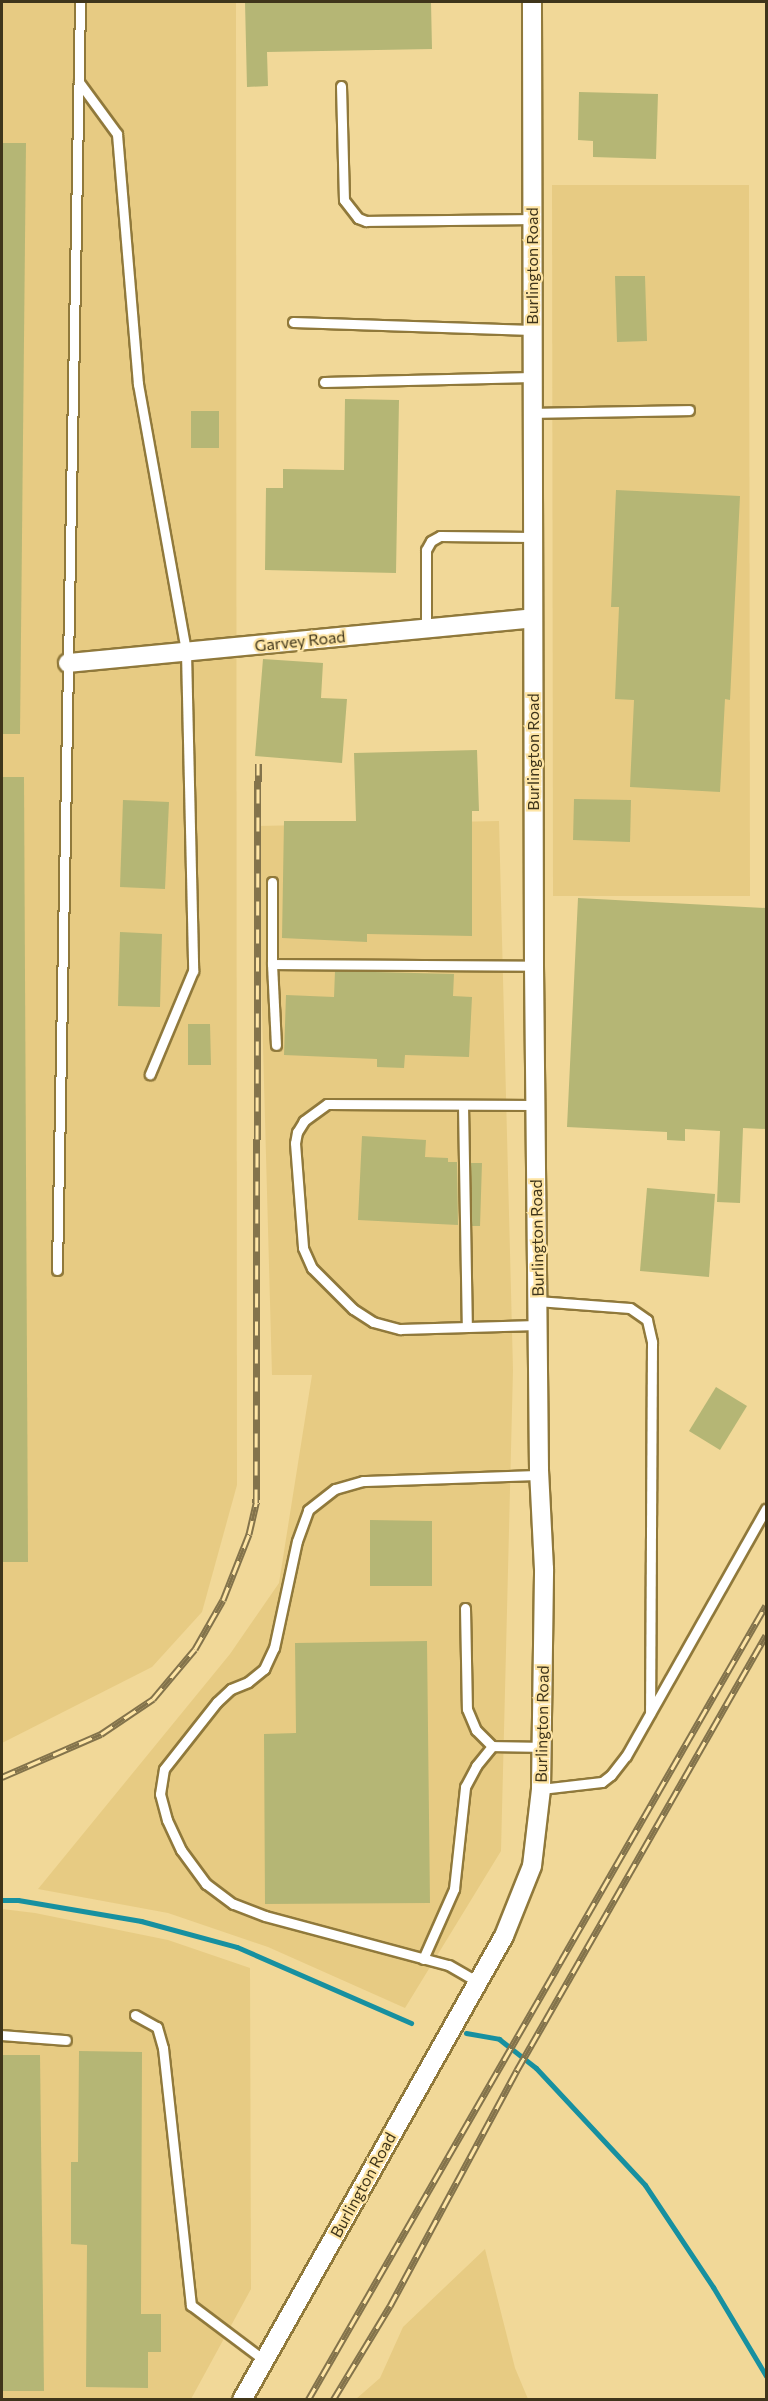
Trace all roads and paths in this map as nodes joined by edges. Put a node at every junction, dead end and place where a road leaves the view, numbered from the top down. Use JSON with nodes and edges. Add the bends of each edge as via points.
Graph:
{"nodes":[{"id":1,"x":80,"y":2,"type":"edge"},
{"id":2,"x":532,"y":2,"type":"edge"},
{"id":3,"x":79,"y":82,"type":"junction"},
{"id":4,"x":341,"y":86,"type":"dead end"},
{"id":5,"x":532,"y":219,"type":"junction"},
{"id":6,"x":293,"y":322,"type":"dead end"},
{"id":7,"x":532,"y":330,"type":"junction"},
{"id":8,"x":532,"y":377,"type":"junction"},
{"id":9,"x":324,"y":382,"type":"dead end"},
{"id":10,"x":689,"y":410,"type":"dead end"},
{"id":11,"x":532,"y":413,"type":"junction"},
{"id":12,"x":532,"y":537,"type":"junction"},
{"id":13,"x":532,"y":618,"type":"junction"},
{"id":14,"x":426,"y":628,"type":"junction"},
{"id":15,"x":186,"y":652,"type":"junction"},
{"id":16,"x":68,"y":663,"type":"junction"},
{"id":17,"x":272,"y":882,"type":"dead end"},
{"id":18,"x":272,"y":964,"type":"junction"},
{"id":19,"x":534,"y":966,"type":"junction"},
{"id":20,"x":276,"y":1045,"type":"dead end"},
{"id":21,"x":150,"y":1074,"type":"dead end"},
{"id":22,"x":462,"y":1105,"type":"junction"},
{"id":23,"x":535,"y":1105,"type":"junction"},
{"id":24,"x":57,"y":1270,"type":"dead end"},
{"id":25,"x":537,"y":1301,"type":"junction"},
{"id":26,"x":537,"y":1325,"type":"junction"},
{"id":27,"x":467,"y":1327,"type":"junction"},
{"id":28,"x":539,"y":1475,"type":"junction"},
{"id":29,"x":766,"y":1509,"type":"edge"},
{"id":30,"x":465,"y":1608,"type":"dead end"},
{"id":31,"x":650,"y":1713,"type":"junction"},
{"id":32,"x":492,"y":1746,"type":"junction"},
{"id":33,"x":543,"y":1747,"type":"junction"},
{"id":34,"x":541,"y":1789,"type":"junction"},
{"id":35,"x":423,"y":1959,"type":"junction"},
{"id":36,"x":478,"y":1982,"type":"junction"},
{"id":37,"x":135,"y":2015,"type":"dead end"},
{"id":38,"x":2,"y":2036,"type":"edge"},
{"id":39,"x":66,"y":2040,"type":"dead end"},
{"id":40,"x":264,"y":2360,"type":"junction"},
{"id":41,"x":242,"y":2400,"type":"edge"}],
"edges":[{"from":1,"to":3,"type":"lane"},
{"from":2,"to":5,"type":"street","name":"Burlington Road"},
{"from":3,"to":15,"type":"lane","via":[[117,134],[138,384]]},
{"from":3,"to":16,"type":"lane"},
{"from":4,"to":5,"type":"lane","via":[[344,200],[358,218]]},
{"from":5,"to":7,"type":"street","name":"Burlington Road"},
{"from":6,"to":7,"type":"lane"},
{"from":7,"to":8,"type":"street","name":"Burlington Road"},
{"from":8,"to":9,"type":"lane"},
{"from":8,"to":11,"type":"street","name":"Burlington Road"},
{"from":10,"to":11,"type":"lane"},
{"from":11,"to":12,"type":"street","name":"Burlington Road"},
{"from":12,"to":13,"type":"street","name":"Burlington Road"},
{"from":12,"to":14,"type":"lane","via":[[440,536],[431,541],[426,550]]},
{"from":13,"to":14,"type":"street","name":"Garvey Road"},
{"from":13,"to":19,"type":"street","name":"Burlington Road"},
{"from":14,"to":15,"type":"street","name":"Garvey Road"},
{"from":15,"to":16,"type":"street","name":"Garvey Road"},
{"from":15,"to":21,"type":"lane","via":[[193,971]]},
{"from":16,"to":24,"type":"lane"},
{"from":17,"to":18,"type":"lane"},
{"from":18,"to":19,"type":"lane"},
{"from":18,"to":20,"type":"lane"},
{"from":19,"to":23,"type":"street","name":"Burlington Road"},
{"from":22,"to":23,"type":"lane"},
{"from":22,"to":27,"type":"lane"},
{"from":22,"to":27,"type":"lane","via":[[327,1104],[304,1121],[295,1143],[303,1248],[312,1268],[331,1290],[373,1322],[400,1329]]},
{"from":23,"to":25,"type":"street","name":"Burlington Road"},
{"from":25,"to":26,"type":"street","name":"Burlington Road"},
{"from":25,"to":31,"type":"lane","via":[[630,1308],[647,1320],[652,1342]]},
{"from":26,"to":27,"type":"lane"},
{"from":26,"to":28,"type":"street","name":"Burlington Road"},
{"from":28,"to":33,"type":"street","name":"Burlington Road","via":[[544,1569]]},
{"from":28,"to":35,"type":"lane","via":[[363,1481],[335,1489],[308,1510],[297,1541],[274,1648],[264,1669],[217,1702],[164,1769],[160,1794],[166,1820],[181,1850],[206,1884],[233,1904]]},
{"from":29,"to":31,"type":"lane"},
{"from":30,"to":32,"type":"lane","via":[[467,1708],[476,1731]]},
{"from":31,"to":34,"type":"lane","via":[[611,1775],[602,1782]]},
{"from":32,"to":33,"type":"lane"},
{"from":32,"to":35,"type":"lane","via":[[465,1787],[454,1889]]},
{"from":33,"to":34,"type":"street","name":"Burlington Road"},
{"from":34,"to":36,"type":"street","name":"Burlington Road","via":[[532,1866],[504,1936]]},
{"from":35,"to":36,"type":"lane","via":[[448,1965]]},
{"from":36,"to":40,"type":"street","name":"Burlington Road"},
{"from":37,"to":40,"type":"lane","via":[[157,2026],[163,2048],[191,2305]]},
{"from":38,"to":39,"type":"lane"},
{"from":40,"to":41,"type":"street","name":"Burlington Road"}]}
